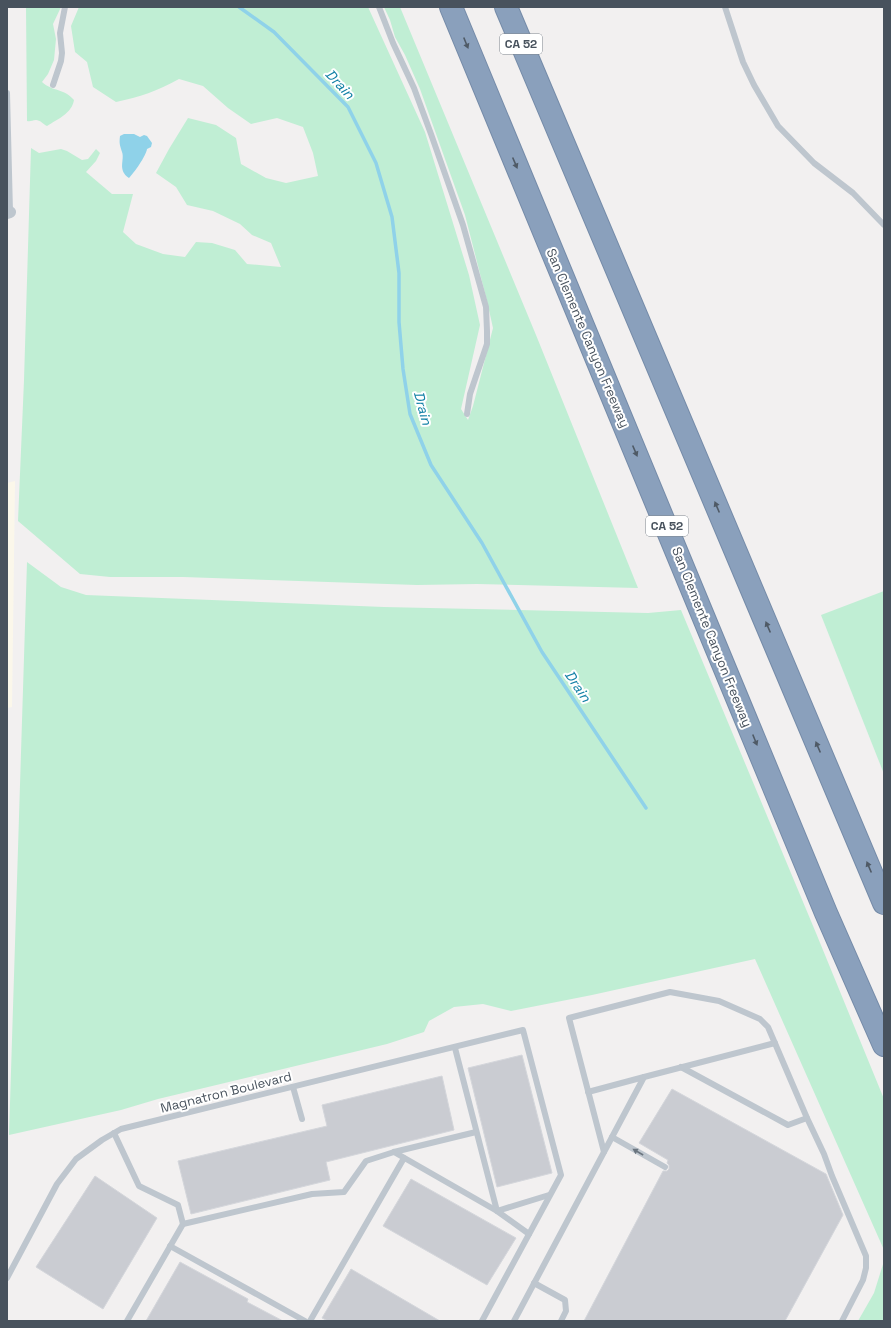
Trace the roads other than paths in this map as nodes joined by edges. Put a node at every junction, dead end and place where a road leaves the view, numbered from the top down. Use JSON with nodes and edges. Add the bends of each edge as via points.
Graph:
{"nodes":[{"id":1,"x":65,"y":7,"type":"edge"},
{"id":2,"x":379,"y":7,"type":"edge"},
{"id":3,"x":451,"y":7,"type":"edge"},
{"id":4,"x":506,"y":7,"type":"edge"},
{"id":5,"x":513,"y":7,"type":"edge"},
{"id":6,"x":726,"y":7,"type":"edge"},
{"id":7,"x":537,"y":81,"type":"junction"},
{"id":8,"x":53,"y":85,"type":"dead end"},
{"id":9,"x":7,"y":93,"type":"edge"},
{"id":10,"x":9,"y":212,"type":"edge"},
{"id":11,"x":884,"y":224,"type":"edge"},
{"id":12,"x":467,"y":414,"type":"dead end"},
{"id":13,"x":884,"y":903,"type":"edge"},
{"id":14,"x":775,"y":1044,"type":"junction"},
{"id":15,"x":884,"y":1045,"type":"edge"},
{"id":16,"x":455,"y":1048,"type":"junction"},
{"id":17,"x":681,"y":1067,"type":"junction"},
{"id":18,"x":644,"y":1077,"type":"junction"},
{"id":19,"x":293,"y":1087,"type":"junction"},
{"id":20,"x":588,"y":1092,"type":"junction"},
{"id":21,"x":807,"y":1118,"type":"junction"},
{"id":22,"x":302,"y":1119,"type":"dead end"},
{"id":23,"x":476,"y":1132,"type":"junction"},
{"id":24,"x":114,"y":1133,"type":"junction"},
{"id":25,"x":612,"y":1137,"type":"junction"},
{"id":26,"x":394,"y":1152,"type":"junction"},
{"id":27,"x":604,"y":1152,"type":"junction"},
{"id":28,"x":404,"y":1158,"type":"junction"},
{"id":29,"x":665,"y":1167,"type":"dead end"},
{"id":30,"x":549,"y":1196,"type":"junction"},
{"id":31,"x":497,"y":1211,"type":"junction"},
{"id":32,"x":183,"y":1224,"type":"junction"},
{"id":33,"x":529,"y":1234,"type":"junction"},
{"id":34,"x":170,"y":1246,"type":"junction"},
{"id":35,"x":7,"y":1278,"type":"edge"},
{"id":36,"x":534,"y":1283,"type":"junction"},
{"id":37,"x":127,"y":1321,"type":"edge"},
{"id":38,"x":305,"y":1321,"type":"edge"},
{"id":39,"x":310,"y":1321,"type":"edge"},
{"id":40,"x":482,"y":1321,"type":"edge"},
{"id":41,"x":514,"y":1321,"type":"edge"},
{"id":42,"x":561,"y":1321,"type":"edge"},
{"id":43,"x":842,"y":1321,"type":"edge"}],
"edges":[{"from":1,"to":8,"type":"lane","via":[[61,28],[61,62]]},
{"from":2,"to":12,"type":"lane","via":[[431,134],[463,225],[486,307],[487,344],[470,394]]},
{"from":3,"to":15,"type":"highway","name":"San Clemente Canyon Freeway","number":"CA 52","one_way":true,"via":[[826,913]]},
{"from":4,"to":7,"type":"highway","number":"CA 52"},
{"from":5,"to":7,"type":"highway"},
{"from":6,"to":11,"type":"lane","via":[[754,85],[778,126],[814,163],[853,193]]},
{"from":13,"to":7,"type":"highway","number":"CA 52","one_way":true},
{"from":9,"to":10,"type":"lane"},
{"from":14,"to":17,"type":"lane"},
{"from":14,"to":20,"type":"lane","via":[[768,1027],[760,1019],[719,1001],[670,992],[654,996],[569,1018]]},
{"from":14,"to":21,"type":"lane"},
{"from":16,"to":19,"type":"lane","name":"Magnatron Boulevard"},
{"from":16,"to":23,"type":"lane"},
{"from":16,"to":30,"type":"lane","name":"Magnatron Boulevard","via":[[523,1030],[561,1175]]},
{"from":17,"to":18,"type":"lane"},
{"from":17,"to":21,"type":"lane","via":[[788,1125]]},
{"from":18,"to":20,"type":"lane"},
{"from":18,"to":25,"type":"lane"},
{"from":19,"to":22,"type":"lane"},
{"from":19,"to":24,"type":"lane","name":"Magnatron Boulevard","via":[[121,1129]]},
{"from":20,"to":27,"type":"lane"},
{"from":21,"to":43,"type":"lane","via":[[866,1256],[863,1280]]},
{"from":23,"to":26,"type":"lane"},
{"from":23,"to":31,"type":"lane"},
{"from":24,"to":32,"type":"lane","via":[[139,1186],[178,1205]]},
{"from":24,"to":35,"type":"lane","name":"Magnatron Boulevard","via":[[76,1160],[57,1184]]},
{"from":25,"to":27,"type":"lane"},
{"from":29,"to":25,"type":"lane","one_way":true},
{"from":26,"to":28,"type":"lane"},
{"from":26,"to":32,"type":"lane","via":[[366,1161],[344,1192],[312,1194]]},
{"from":27,"to":36,"type":"lane"},
{"from":28,"to":31,"type":"lane"},
{"from":28,"to":39,"type":"lane"},
{"from":30,"to":31,"type":"lane"},
{"from":30,"to":33,"type":"lane"},
{"from":31,"to":33,"type":"lane"},
{"from":32,"to":34,"type":"lane"},
{"from":33,"to":40,"type":"lane"},
{"from":34,"to":37,"type":"lane"},
{"from":34,"to":38,"type":"lane"},
{"from":36,"to":41,"type":"lane"},
{"from":36,"to":42,"type":"lane","via":[[565,1300],[566,1311]]}]}
